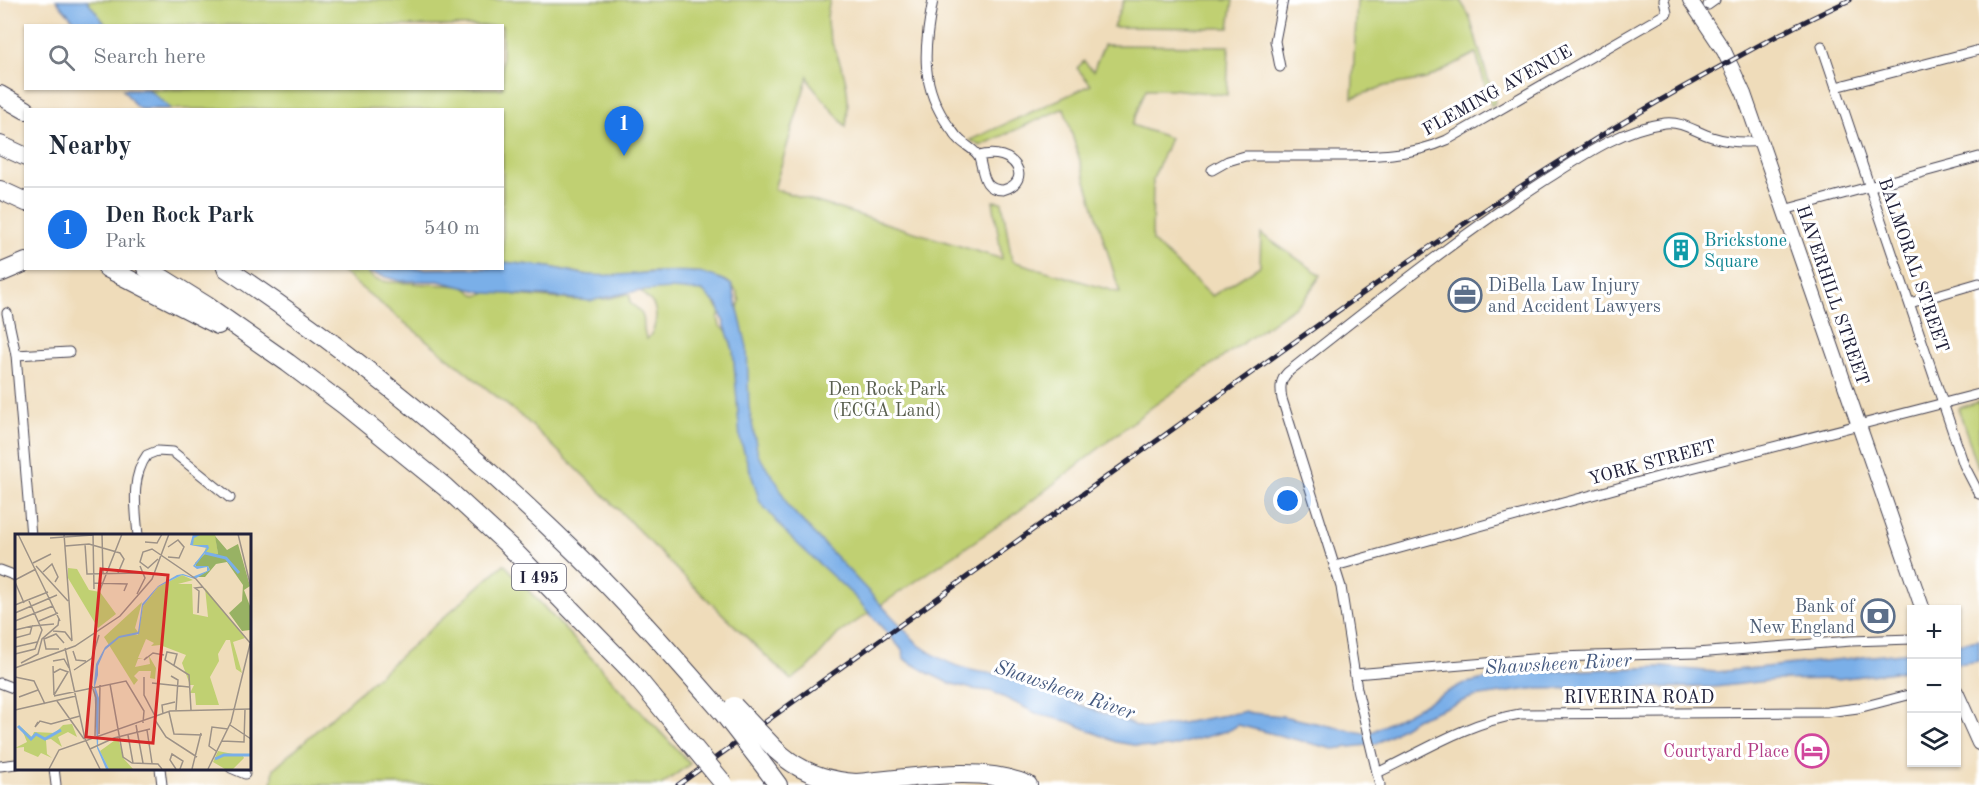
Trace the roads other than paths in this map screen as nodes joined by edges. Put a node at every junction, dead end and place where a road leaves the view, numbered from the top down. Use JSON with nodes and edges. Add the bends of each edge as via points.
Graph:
{"nodes":[{"id":1,"x":933,"y":0,"type":"edge"},
{"id":2,"x":1283,"y":0,"type":"edge"},
{"id":3,"x":1664,"y":0,"type":"edge"},
{"id":4,"x":1690,"y":0,"type":"edge"},
{"id":5,"x":1822,"y":46,"type":"dead end"},
{"id":6,"x":1979,"y":50,"type":"edge"},
{"id":7,"x":1280,"y":67,"type":"dead end"},
{"id":8,"x":1836,"y":87,"type":"junction"},
{"id":9,"x":0,"y":95,"type":"edge"},
{"id":10,"x":24,"y":109,"type":"edge"},
{"id":11,"x":1761,"y":141,"type":"junction"},
{"id":12,"x":0,"y":145,"type":"edge"},
{"id":13,"x":24,"y":156,"type":"edge"},
{"id":14,"x":979,"y":156,"type":"junction"},
{"id":15,"x":1979,"y":157,"type":"edge"},
{"id":16,"x":1212,"y":170,"type":"dead end"},
{"id":17,"x":1870,"y":187,"type":"junction"},
{"id":18,"x":0,"y":190,"type":"edge"},
{"id":19,"x":24,"y":201,"type":"edge"},
{"id":20,"x":1784,"y":210,"type":"junction"},
{"id":21,"x":24,"y":263,"type":"edge"},
{"id":22,"x":111,"y":270,"type":"edge"},
{"id":23,"x":149,"y":270,"type":"edge"},
{"id":24,"x":229,"y":270,"type":"edge"},
{"id":25,"x":247,"y":270,"type":"edge"},
{"id":26,"x":0,"y":273,"type":"edge"},
{"id":27,"x":1979,"y":283,"type":"edge"},
{"id":28,"x":272,"y":299,"type":"junction"},
{"id":29,"x":1910,"y":303,"type":"junction"},
{"id":30,"x":7,"y":313,"type":"dead end"},
{"id":31,"x":259,"y":342,"type":"junction"},
{"id":32,"x":69,"y":352,"type":"dead end"},
{"id":33,"x":16,"y":355,"type":"junction"},
{"id":34,"x":1979,"y":394,"type":"edge"},
{"id":35,"x":1943,"y":403,"type":"junction"},
{"id":36,"x":1858,"y":426,"type":"junction"},
{"id":37,"x":1979,"y":494,"type":"edge"},
{"id":38,"x":230,"y":498,"type":"dead end"},
{"id":39,"x":31,"y":534,"type":"edge"},
{"id":40,"x":138,"y":534,"type":"edge"},
{"id":41,"x":1335,"y":566,"type":"junction"},
{"id":42,"x":0,"y":570,"type":"edge"},
{"id":43,"x":15,"y":576,"type":"edge"},
{"id":44,"x":1922,"y":605,"type":"edge"},
{"id":45,"x":1907,"y":639,"type":"edge"},
{"id":46,"x":1355,"y":674,"type":"junction"},
{"id":47,"x":0,"y":683,"type":"edge"},
{"id":48,"x":15,"y":689,"type":"edge"},
{"id":49,"x":1907,"y":695,"type":"edge"},
{"id":50,"x":1961,"y":703,"type":"edge"},
{"id":51,"x":728,"y":710,"type":"junction"},
{"id":52,"x":1979,"y":743,"type":"edge"},
{"id":53,"x":15,"y":764,"type":"edge"},
{"id":54,"x":0,"y":766,"type":"edge"},
{"id":55,"x":54,"y":770,"type":"edge"},
{"id":56,"x":160,"y":770,"type":"edge"},
{"id":57,"x":236,"y":770,"type":"edge"},
{"id":58,"x":1377,"y":773,"type":"junction"},
{"id":59,"x":245,"y":774,"type":"dead end"},
{"id":60,"x":56,"y":785,"type":"edge"},
{"id":61,"x":162,"y":785,"type":"edge"},
{"id":62,"x":725,"y":785,"type":"edge"},
{"id":63,"x":778,"y":785,"type":"edge"},
{"id":64,"x":1029,"y":785,"type":"edge"},
{"id":65,"x":1380,"y":785,"type":"edge"}],
"edges":[{"from":1,"to":14,"type":"street","via":[[925,56],[930,90],[952,131]]},
{"from":2,"to":7,"type":"street","via":[[1275,41]]},
{"from":3,"to":16,"type":"street","name":"FLEMING AVENUE","via":[[1667,13],[1429,148],[1367,156],[1245,156]]},
{"from":4,"to":11,"type":"main road","name":"HAVERHILL STREET","via":[[1731,64]]},
{"from":5,"to":8,"type":"street","name":"BALMORAL STREET"},
{"from":6,"to":8,"type":"street"},
{"from":8,"to":17,"type":"street","name":"BALMORAL STREET"},
{"from":9,"to":10,"type":"highway"},
{"from":11,"to":20,"type":"main road","name":"HAVERHILL STREET"},
{"from":11,"to":41,"type":"street","via":[[1712,137],[1672,122],[1613,139],[1498,211],[1288,372],[1281,382],[1281,394]]},
{"from":12,"to":13,"type":"highway"},
{"from":14,"to":14,"type":"street","via":[[991,152],[1014,161],[1018,167],[1015,183],[1003,190],[991,188],[984,180]]},
{"from":15,"to":17,"type":"street"},
{"from":17,"to":20,"type":"street"},
{"from":17,"to":29,"type":"street","name":"BALMORAL STREET"},
{"from":18,"to":19,"type":"highway"},
{"from":20,"to":36,"type":"main road","name":"HAVERHILL STREET"},
{"from":21,"to":26,"type":"highway"},
{"from":22,"to":31,"type":"highway"},
{"from":23,"to":31,"type":"highway","number":"I 495"},
{"from":24,"to":28,"type":"highway","number":"I 495"},
{"from":25,"to":28,"type":"highway"},
{"from":27,"to":29,"type":"street"},
{"from":28,"to":51,"type":"highway","number":"I 495","via":[[392,389],[531,509],[647,627],[690,659]]},
{"from":29,"to":35,"type":"street","name":"BALMORAL STREET"},
{"from":30,"to":33,"type":"street"},
{"from":31,"to":62,"type":"highway","number":"I 495","bridge":true,"via":[[344,405],[509,546],[631,671]]},
{"from":32,"to":33,"type":"street"},
{"from":33,"to":39,"type":"street"},
{"from":34,"to":35,"type":"street","name":"YORK STREET"},
{"from":35,"to":36,"type":"street","name":"YORK STREET"},
{"from":35,"to":37,"type":"street","name":"BALMORAL STREET","via":[[1964,465]]},
{"from":36,"to":41,"type":"street","name":"YORK STREET"},
{"from":36,"to":44,"type":"main road","name":"HAVERHILL STREET"},
{"from":38,"to":40,"type":"street","via":[[173,452],[156,451],[147,455],[138,474]]},
{"from":41,"to":46,"type":"street"},
{"from":42,"to":43,"type":"street"},
{"from":45,"to":46,"type":"street","via":[[1696,653],[1557,657]]},
{"from":46,"to":58,"type":"street"},
{"from":47,"to":48,"type":"street"},
{"from":49,"to":58,"type":"street","name":"RIVERINA ROAD","via":[[1827,712],[1514,715],[1467,727]]},
{"from":50,"to":52,"type":"main road"},
{"from":51,"to":63,"type":"highway","bridge":true},
{"from":51,"to":64,"type":"highway","bridge":true,"via":[[789,760],[821,777],[856,783],[977,774]]},
{"from":53,"to":54,"type":"street"},
{"from":55,"to":60,"type":"street"},
{"from":56,"to":61,"type":"street"},
{"from":57,"to":59,"type":"street"},
{"from":58,"to":65,"type":"street"}]}
